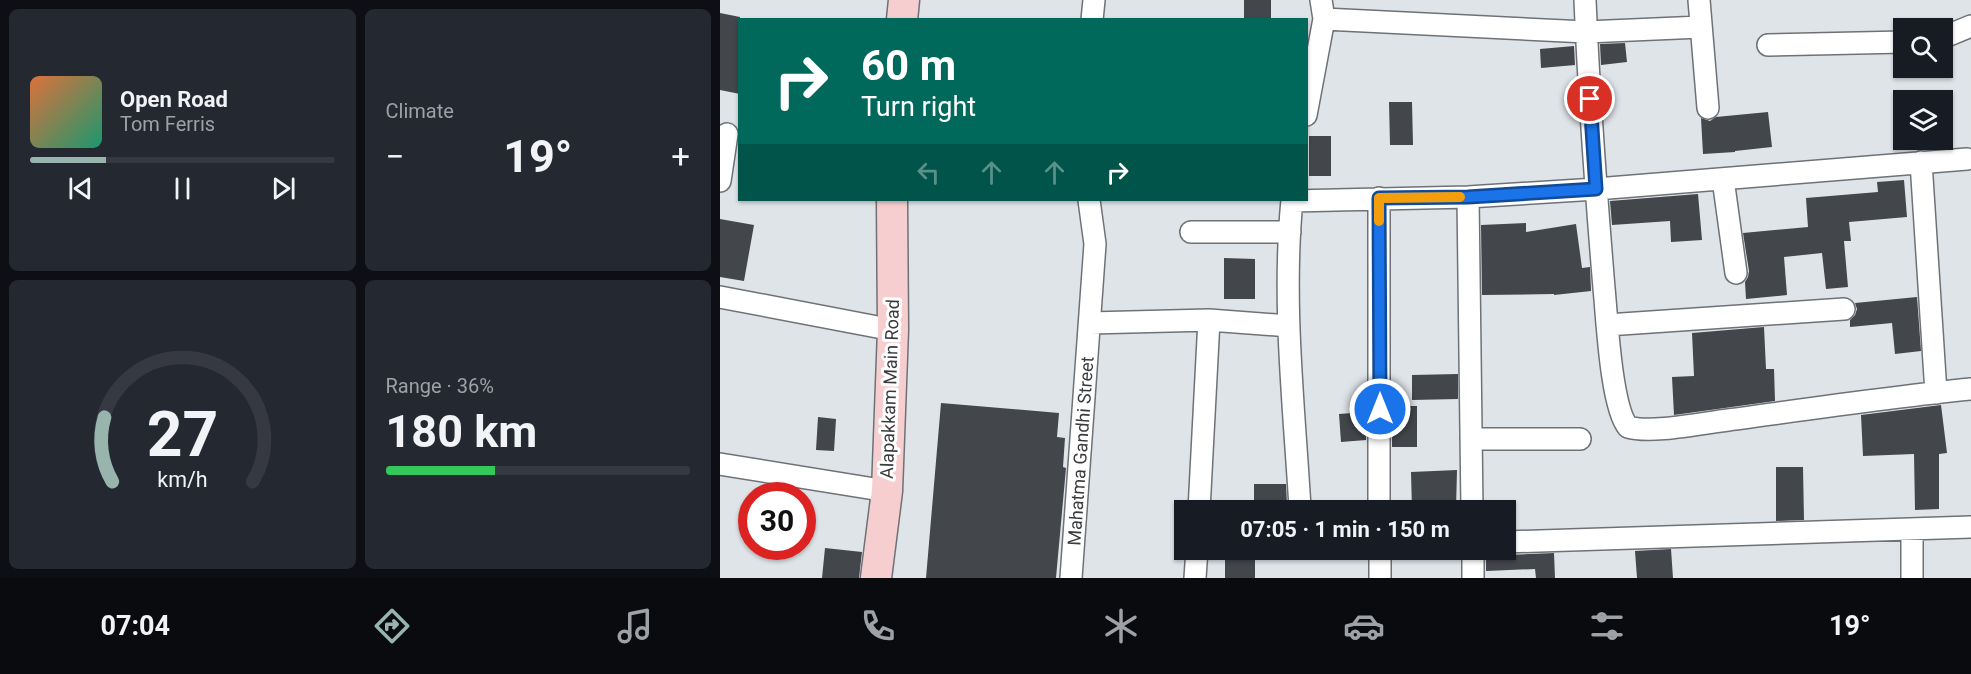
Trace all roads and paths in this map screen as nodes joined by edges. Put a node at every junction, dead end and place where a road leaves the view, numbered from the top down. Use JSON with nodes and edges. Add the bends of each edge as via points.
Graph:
{"nodes":[{"id":1,"x":904,"y":0,"type":"edge"},
{"id":2,"x":1094,"y":0,"type":"edge"},
{"id":3,"x":1585,"y":0,"type":"edge"},
{"id":4,"x":1699,"y":0,"type":"edge"},
{"id":5,"x":1323,"y":10,"type":"edge"},
{"id":6,"x":902,"y":18,"type":"edge"},
{"id":7,"x":1092,"y":18,"type":"edge"},
{"id":8,"x":1971,"y":26,"type":"edge"},
{"id":9,"x":1701,"y":27,"type":"junction"},
{"id":10,"x":1586,"y":32,"type":"junction"},
{"id":11,"x":1953,"y":33,"type":"edge"},
{"id":12,"x":1893,"y":42,"type":"edge"},
{"id":13,"x":1768,"y":45,"type":"dead end"},
{"id":14,"x":1311,"y":60,"type":"edge"},
{"id":15,"x":1308,"y":93,"type":"edge"},
{"id":16,"x":1708,"y":108,"type":"dead end"},
{"id":17,"x":727,"y":134,"type":"dead end"},
{"id":18,"x":1967,"y":159,"type":"dead end"},
{"id":19,"x":1921,"y":162,"type":"junction"},
{"id":20,"x":1723,"y":179,"type":"junction"},
{"id":21,"x":720,"y":181,"type":"edge"},
{"id":22,"x":1596,"y":189,"type":"junction"},
{"id":23,"x":1468,"y":197,"type":"junction"},
{"id":24,"x":1379,"y":198,"type":"junction"},
{"id":25,"x":1308,"y":200,"type":"edge"},
{"id":26,"x":892,"y":201,"type":"edge"},
{"id":27,"x":1089,"y":201,"type":"edge"},
{"id":28,"x":1292,"y":201,"type":"edge"},
{"id":29,"x":1191,"y":232,"type":"dead end"},
{"id":30,"x":1290,"y":232,"type":"junction"},
{"id":31,"x":1736,"y":273,"type":"dead end"},
{"id":32,"x":720,"y":297,"type":"edge"},
{"id":33,"x":1844,"y":309,"type":"dead end"},
{"id":34,"x":1209,"y":321,"type":"junction"},
{"id":35,"x":1090,"y":323,"type":"junction"},
{"id":36,"x":1607,"y":325,"type":"junction"},
{"id":37,"x":1289,"y":326,"type":"junction"},
{"id":38,"x":893,"y":330,"type":"junction"},
{"id":39,"x":1971,"y":389,"type":"edge"},
{"id":40,"x":1936,"y":393,"type":"junction"},
{"id":41,"x":1472,"y":439,"type":"junction"},
{"id":42,"x":1580,"y":439,"type":"dead end"},
{"id":43,"x":720,"y":464,"type":"edge"},
{"id":44,"x":887,"y":491,"type":"junction"},
{"id":45,"x":1200,"y":500,"type":"edge"},
{"id":46,"x":1300,"y":500,"type":"edge"},
{"id":47,"x":1379,"y":500,"type":"edge"},
{"id":48,"x":1472,"y":500,"type":"edge"},
{"id":49,"x":1971,"y":527,"type":"edge"},
{"id":50,"x":1912,"y":529,"type":"junction"},
{"id":51,"x":1516,"y":542,"type":"edge"},
{"id":52,"x":1196,"y":560,"type":"edge"},
{"id":53,"x":1380,"y":560,"type":"edge"},
{"id":54,"x":1473,"y":560,"type":"edge"},
{"id":55,"x":876,"y":578,"type":"edge"},
{"id":56,"x":1071,"y":578,"type":"edge"},
{"id":57,"x":1195,"y":578,"type":"edge"},
{"id":58,"x":1380,"y":578,"type":"edge"},
{"id":59,"x":1473,"y":578,"type":"edge"},
{"id":60,"x":1912,"y":578,"type":"edge"}],
"edges":[{"from":1,"to":6,"type":"main road"},
{"from":2,"to":7,"type":"street"},
{"from":3,"to":10,"type":"street"},
{"from":4,"to":9,"type":"street"},
{"from":5,"to":10,"type":"street"},
{"from":5,"to":14,"type":"street"},
{"from":8,"to":11,"type":"street"},
{"from":9,"to":10,"type":"street"},
{"from":9,"to":16,"type":"street"},
{"from":10,"to":22,"type":"street"},
{"from":12,"to":13,"type":"street"},
{"from":14,"to":15,"type":"street"},
{"from":17,"to":21,"type":"street"},
{"from":18,"to":19,"type":"street"},
{"from":19,"to":20,"type":"street"},
{"from":19,"to":40,"type":"street"},
{"from":20,"to":22,"type":"street"},
{"from":20,"to":31,"type":"street"},
{"from":22,"to":23,"type":"street"},
{"from":22,"to":36,"type":"street"},
{"from":23,"to":24,"type":"street"},
{"from":23,"to":41,"type":"street"},
{"from":24,"to":25,"type":"street"},
{"from":24,"to":47,"type":"street"},
{"from":26,"to":38,"type":"main road","name":"Alapakkam Main Road"},
{"from":27,"to":35,"type":"street","name":"Mahatma Gandhi Street","via":[[1095,244]]},
{"from":28,"to":30,"type":"street"},
{"from":29,"to":30,"type":"street"},
{"from":30,"to":37,"type":"street"},
{"from":32,"to":38,"type":"street"},
{"from":33,"to":36,"type":"street"},
{"from":34,"to":35,"type":"street"},
{"from":34,"to":37,"type":"street"},
{"from":34,"to":45,"type":"street"},
{"from":35,"to":56,"type":"street","name":"Mahatma Gandhi Street"},
{"from":36,"to":40,"type":"street","via":[[1621,415],[1628,427],[1636,430]]},
{"from":37,"to":46,"type":"street"},
{"from":38,"to":44,"type":"main road","name":"Alapakkam Main Road"},
{"from":39,"to":40,"type":"street"},
{"from":41,"to":42,"type":"street"},
{"from":41,"to":48,"type":"street"},
{"from":43,"to":44,"type":"street"},
{"from":44,"to":55,"type":"main road","name":"Alapakkam Main Road"},
{"from":49,"to":50,"type":"street"},
{"from":50,"to":51,"type":"street"},
{"from":50,"to":60,"type":"street"},
{"from":52,"to":57,"type":"street"},
{"from":53,"to":58,"type":"street"},
{"from":54,"to":59,"type":"street"}]}
